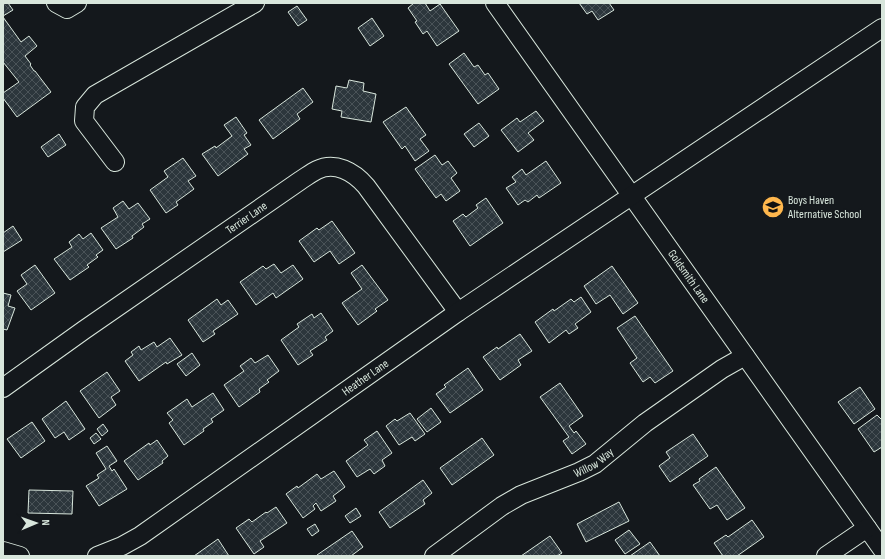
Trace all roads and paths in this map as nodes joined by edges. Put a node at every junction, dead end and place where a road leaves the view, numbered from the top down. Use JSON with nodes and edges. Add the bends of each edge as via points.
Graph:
{"nodes":[{"id":1,"x":56,"y":3,"type":"edge"},
{"id":2,"x":77,"y":3,"type":"edge"},
{"id":3,"x":255,"y":3,"type":"edge"},
{"id":4,"x":495,"y":3,"type":"edge"},
{"id":5,"x":882,"y":28,"type":"edge"},
{"id":6,"x":115,"y":162,"type":"dead end"},
{"id":7,"x":632,"y":196,"type":"junction"},
{"id":8,"x":458,"y":312,"type":"junction"},
{"id":9,"x":745,"y":356,"type":"junction"},
{"id":10,"x":3,"y":388,"type":"edge"},
{"id":11,"x":867,"y":528,"type":"junction"},
{"id":12,"x":882,"y":549,"type":"edge"},
{"id":13,"x":3,"y":551,"type":"edge"},
{"id":14,"x":20,"y":556,"type":"edge"},
{"id":15,"x":97,"y":556,"type":"edge"},
{"id":16,"x":434,"y":556,"type":"edge"},
{"id":17,"x":826,"y":556,"type":"edge"}],
"edges":[{"from":1,"to":2,"type":"street","via":[[67,9]]},
{"from":3,"to":6,"type":"street","via":[[95,95],[85,107],[84,121]]},
{"from":4,"to":7,"type":"street","name":"Goldsmith Lane"},
{"from":5,"to":7,"type":"street","name":"Heather Lane"},
{"from":7,"to":8,"type":"street","name":"Heather Lane"},
{"from":7,"to":9,"type":"street","name":"Goldsmith Lane"},
{"from":8,"to":10,"type":"street","name":"Terrier Lane","via":[[358,177],[337,167],[327,167],[301,180]]},
{"from":8,"to":15,"type":"street","name":"Heather Lane","via":[[140,536]]},
{"from":9,"to":11,"type":"street","name":"Goldsmith Lane"},
{"from":9,"to":16,"type":"street","name":"Willow Way","via":[[722,369],[645,423],[595,464],[502,506]]},
{"from":11,"to":12,"type":"street","name":"Goldsmith Lane"},
{"from":11,"to":17,"type":"street"},
{"from":13,"to":14,"type":"street"}]}
